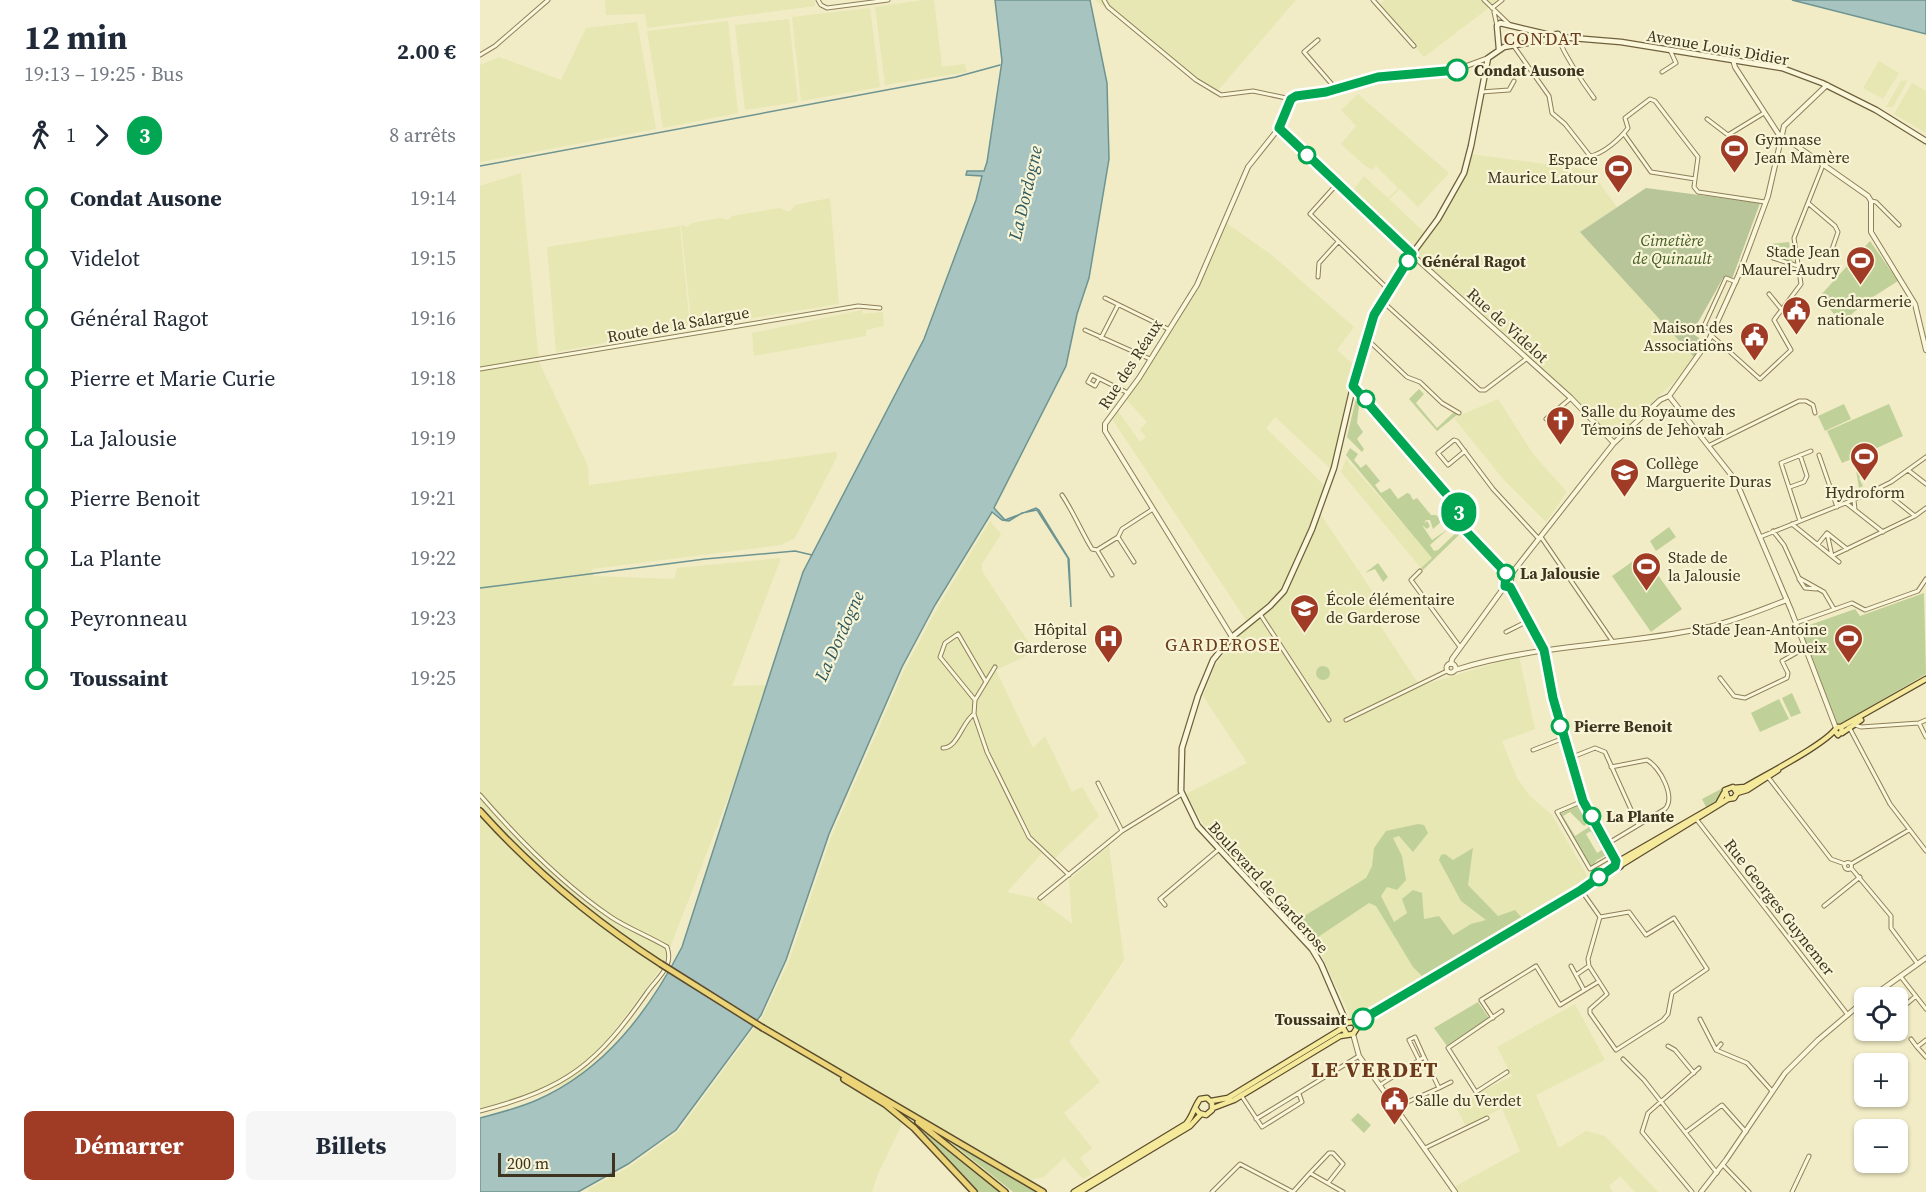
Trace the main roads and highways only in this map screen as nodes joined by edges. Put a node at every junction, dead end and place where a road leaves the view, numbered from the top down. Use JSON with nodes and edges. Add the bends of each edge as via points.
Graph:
{"nodes":[{"id":1,"x":1551,"y":37,"type":"junction"},
{"id":2,"x":1499,"y":49,"type":"junction"},
{"id":3,"x":1488,"y":58,"type":"joint"},
{"id":4,"x":1926,"y":141,"type":"edge"},
{"id":5,"x":1926,"y":679,"type":"edge"},
{"id":6,"x":1868,"y":714,"type":"junction"},
{"id":7,"x":1838,"y":731,"type":"junction"},
{"id":8,"x":1736,"y":791,"type":"junction"},
{"id":9,"x":1724,"y":792,"type":"junction"},
{"id":10,"x":1728,"y":799,"type":"junction"},
{"id":11,"x":480,"y":811,"type":"edge"},
{"id":12,"x":1617,"y":861,"type":"junction"},
{"id":13,"x":1346,"y":1022,"type":"junction"},
{"id":14,"x":1356,"y":1024,"type":"junction"},
{"id":15,"x":1344,"y":1031,"type":"junction"},
{"id":16,"x":816,"y":1059,"type":"junction"},
{"id":17,"x":1211,"y":1101,"type":"junction"},
{"id":18,"x":895,"y":1105,"type":"junction"},
{"id":19,"x":1213,"y":1108,"type":"junction"},
{"id":20,"x":1196,"y":1109,"type":"junction"},
{"id":21,"x":1202,"y":1114,"type":"junction"},
{"id":22,"x":974,"y":1192,"type":"edge"},
{"id":23,"x":1005,"y":1192,"type":"edge"},
{"id":24,"x":1043,"y":1192,"type":"edge"},
{"id":25,"x":1074,"y":1192,"type":"edge"},
{"id":26,"x":1080,"y":1192,"type":"edge"}],
"edges":[{"from":1,"to":2,"type":"main road","name":"Avenue Louis Didier"},
{"from":1,"to":2,"type":"main road","via":[[1500,23]]},
{"from":1,"to":4,"type":"main road","name":"Avenue Louis Didier","via":[[1556,34],[1559,38],[1782,68],[1827,85]]},
{"from":2,"to":3,"type":"main road","name":"Avenue Louis Didier"},
{"from":3,"to":13,"type":"main road","name":"Boulevard de Garderose","via":[[1464,173],[1374,315],[1320,511],[1285,589],[1232,637],[1212,662],[1191,716],[1181,758],[1182,794],[1198,826],[1315,954]]},
{"from":5,"to":6,"type":"main road"},
{"from":6,"to":7,"type":"main road"},
{"from":6,"to":7,"type":"main road"},
{"from":7,"to":8,"type":"main road"},
{"from":7,"to":8,"type":"main road","via":[[1768,777]]},
{"from":8,"to":9,"type":"main road","via":[[1727,787]]},
{"from":8,"to":10,"type":"main road","via":[[1734,798]]},
{"from":9,"to":10,"type":"main road"},
{"from":9,"to":12,"type":"main road","via":[[1722,801]]},
{"from":10,"to":12,"type":"main road","via":[[1698,820]]},
{"from":11,"to":16,"type":"highway","bridge":true,"via":[[563,893],[625,941]]},
{"from":12,"to":14,"type":"main road","via":[[1581,890]]},
{"from":13,"to":14,"type":"main road"},
{"from":13,"to":15,"type":"main road"},
{"from":14,"to":15,"type":"main road","via":[[1353,1034]]},
{"from":15,"to":17,"type":"main road","via":[[1228,1098]]},
{"from":15,"to":19,"type":"main road"},
{"from":16,"to":18,"type":"highway"},
{"from":16,"to":22,"type":"highway","via":[[906,1121]]},
{"from":17,"to":19,"type":"main road"},
{"from":17,"to":20,"type":"main road","via":[[1200,1099]]},
{"from":18,"to":23,"type":"highway"},
{"from":18,"to":24,"type":"highway"},
{"from":19,"to":21,"type":"main road","via":[[1209,1114]]},
{"from":20,"to":21,"type":"main road"},
{"from":20,"to":25,"type":"main road","via":[[1186,1124]]},
{"from":21,"to":26,"type":"main road","via":[[1190,1126]]}]}
